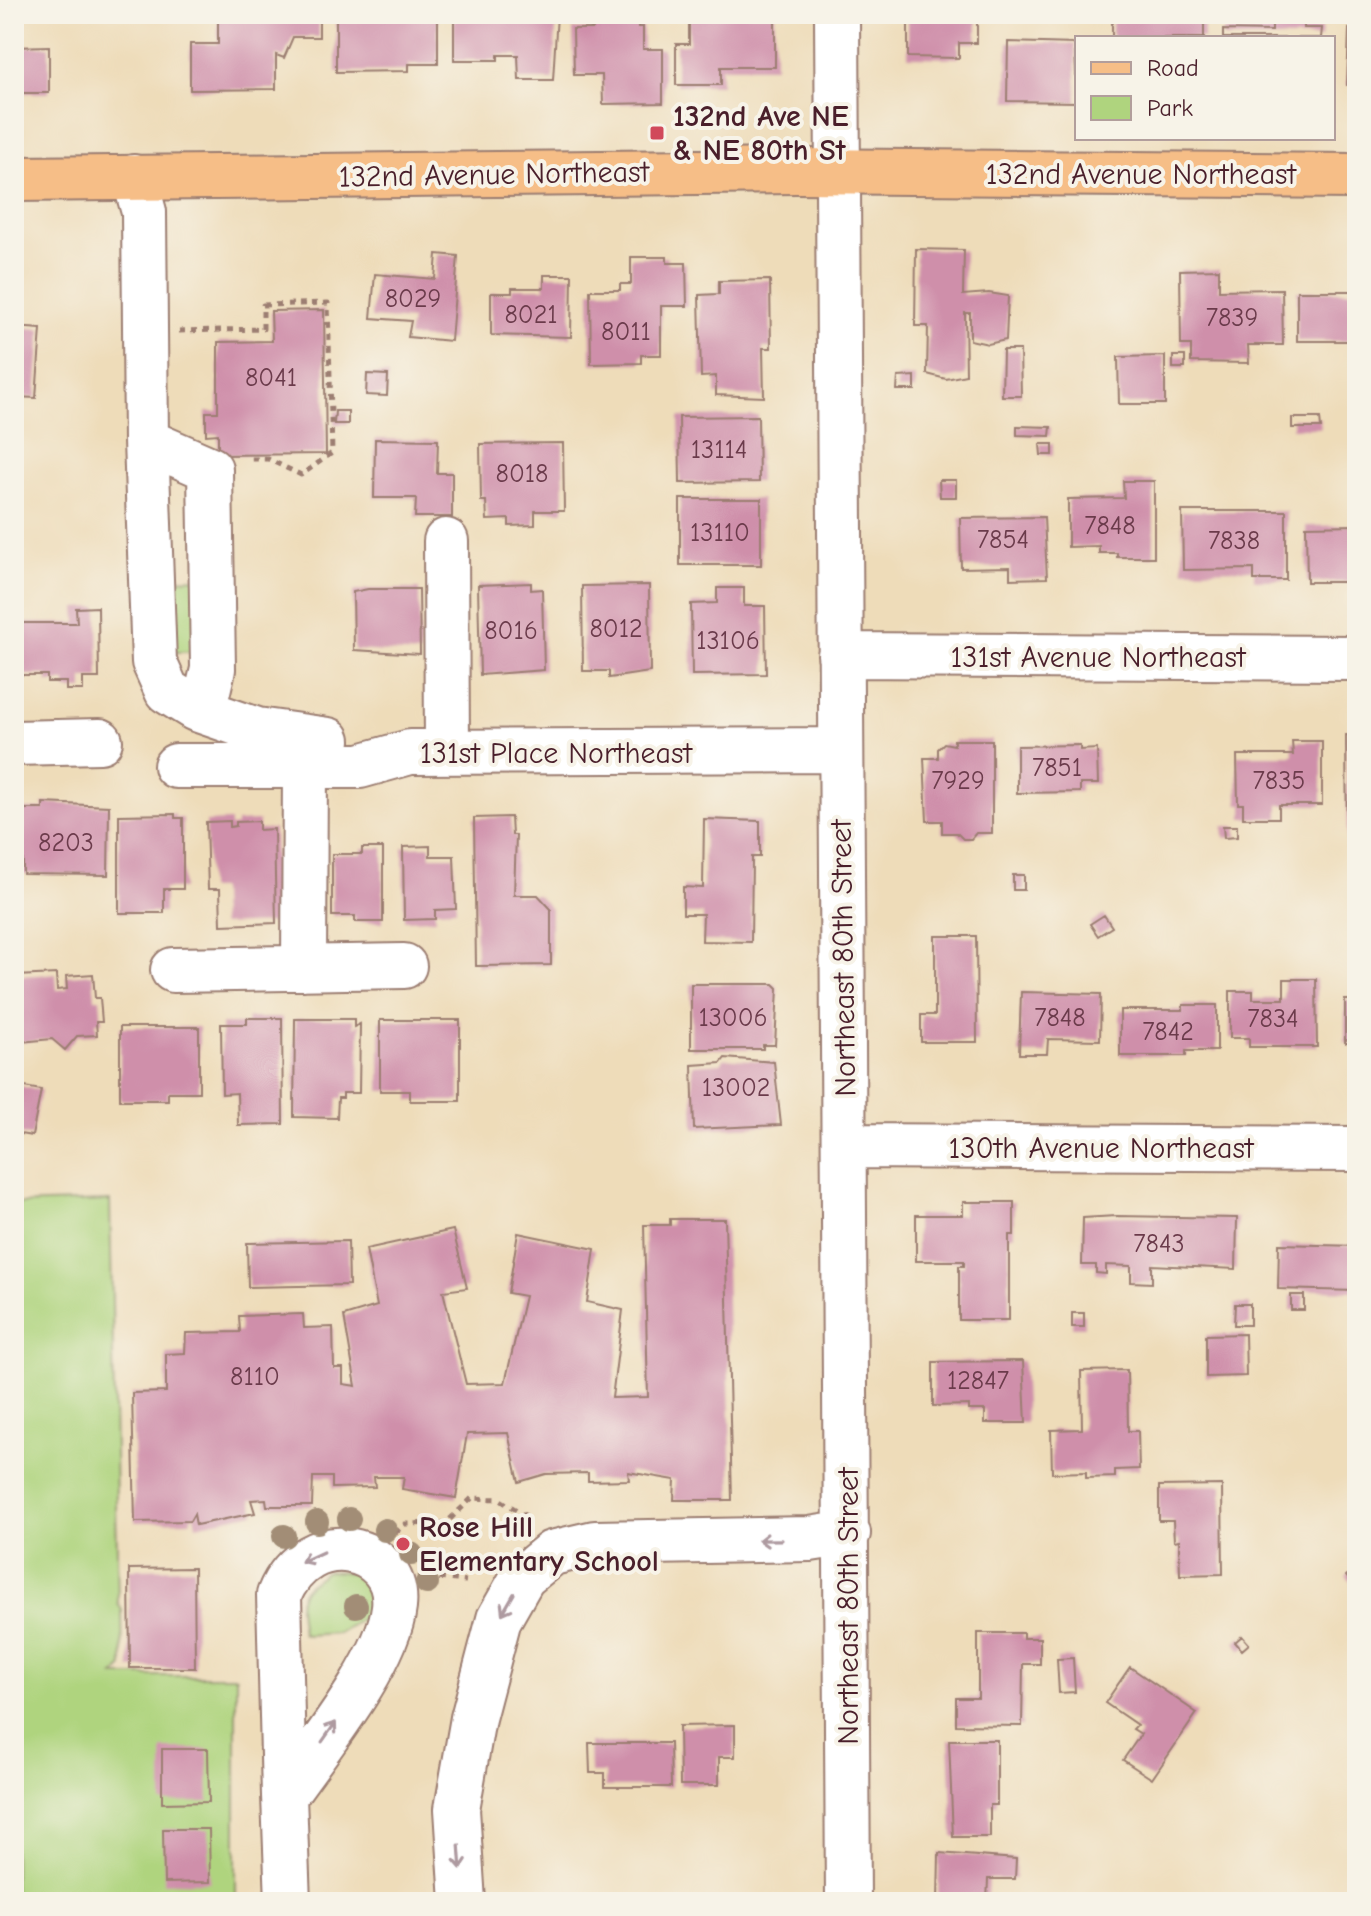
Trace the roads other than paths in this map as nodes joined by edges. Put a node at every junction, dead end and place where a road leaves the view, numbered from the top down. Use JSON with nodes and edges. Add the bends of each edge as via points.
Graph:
{"nodes":[{"id":1,"x":837,"y":14,"type":"edge"},
{"id":2,"x":837,"y":171,"type":"junction"},
{"id":3,"x":1357,"y":176,"type":"edge"},
{"id":4,"x":134,"y":177,"type":"junction"},
{"id":5,"x":14,"y":179,"type":"edge"},
{"id":6,"x":146,"y":441,"type":"junction"},
{"id":7,"x":446,"y":541,"type":"dead end"},
{"id":8,"x":840,"y":655,"type":"junction"},
{"id":9,"x":1357,"y":658,"type":"edge"},
{"id":10,"x":196,"y":709,"type":"junction"},
{"id":11,"x":100,"y":741,"type":"dead end"},
{"id":12,"x":14,"y":743,"type":"edge"},
{"id":13,"x":841,"y":750,"type":"junction"},
{"id":14,"x":447,"y":752,"type":"junction"},
{"id":15,"x":316,"y":753,"type":"junction"},
{"id":16,"x":176,"y":766,"type":"dead end"},
{"id":17,"x":404,"y":966,"type":"dead end"},
{"id":18,"x":304,"y":968,"type":"junction"},
{"id":19,"x":173,"y":970,"type":"dead end"},
{"id":20,"x":845,"y":1146,"type":"junction"},
{"id":21,"x":1357,"y":1149,"type":"edge"},
{"id":22,"x":848,"y":1533,"type":"junction"},
{"id":23,"x":284,"y":1796,"type":"junction"},
{"id":24,"x":288,"y":1902,"type":"edge"},
{"id":25,"x":463,"y":1902,"type":"edge"},
{"id":26,"x":848,"y":1902,"type":"edge"}],
"edges":[{"from":1,"to":2,"type":"street","name":"Northeast 80th Street"},
{"from":2,"to":3,"type":"main road","name":"132nd Avenue Northeast"},
{"from":2,"to":4,"type":"main road","name":"132nd Avenue Northeast"},
{"from":2,"to":8,"type":"street","name":"Northeast 80th Street"},
{"from":4,"to":5,"type":"main road","name":"132nd Avenue Northeast"},
{"from":4,"to":6,"type":"street","via":[[144,212]]},
{"from":6,"to":10,"type":"street","via":[[154,662],[167,691]]},
{"from":6,"to":10,"type":"street","via":[[210,469],[213,669],[207,695]]},
{"from":7,"to":14,"type":"street"},
{"from":8,"to":9,"type":"street","name":"131st Avenue Northeast"},
{"from":8,"to":13,"type":"street","name":"Northeast 80th Street"},
{"from":10,"to":15,"type":"street"},
{"from":11,"to":12,"type":"street"},
{"from":13,"to":14,"type":"street","name":"131st Place Northeast"},
{"from":13,"to":20,"type":"street","name":"Northeast 80th Street"},
{"from":14,"to":15,"type":"street","name":"131st Place Northeast","via":[[410,752],[360,766]]},
{"from":15,"to":16,"type":"street","name":"131st Place Northeast"},
{"from":15,"to":18,"type":"street"},
{"from":17,"to":18,"type":"street"},
{"from":18,"to":19,"type":"street"},
{"from":20,"to":21,"type":"street","name":"130th Avenue Northeast"},
{"from":20,"to":22,"type":"street","name":"Northeast 80th Street"},
{"from":22,"to":25,"type":"street","one_way":true,"via":[[810,1539],[595,1543],[552,1553],[523,1577],[499,1619],[473,1718],[457,1809]]},
{"from":22,"to":26,"type":"street","name":"Northeast 80th Street"},
{"from":23,"to":23,"type":"street","one_way":true,"via":[[349,1702],[381,1647],[394,1609],[395,1594],[387,1575],[356,1552],[317,1552],[300,1562],[279,1595]]},
{"from":23,"to":24,"type":"street"}]}
